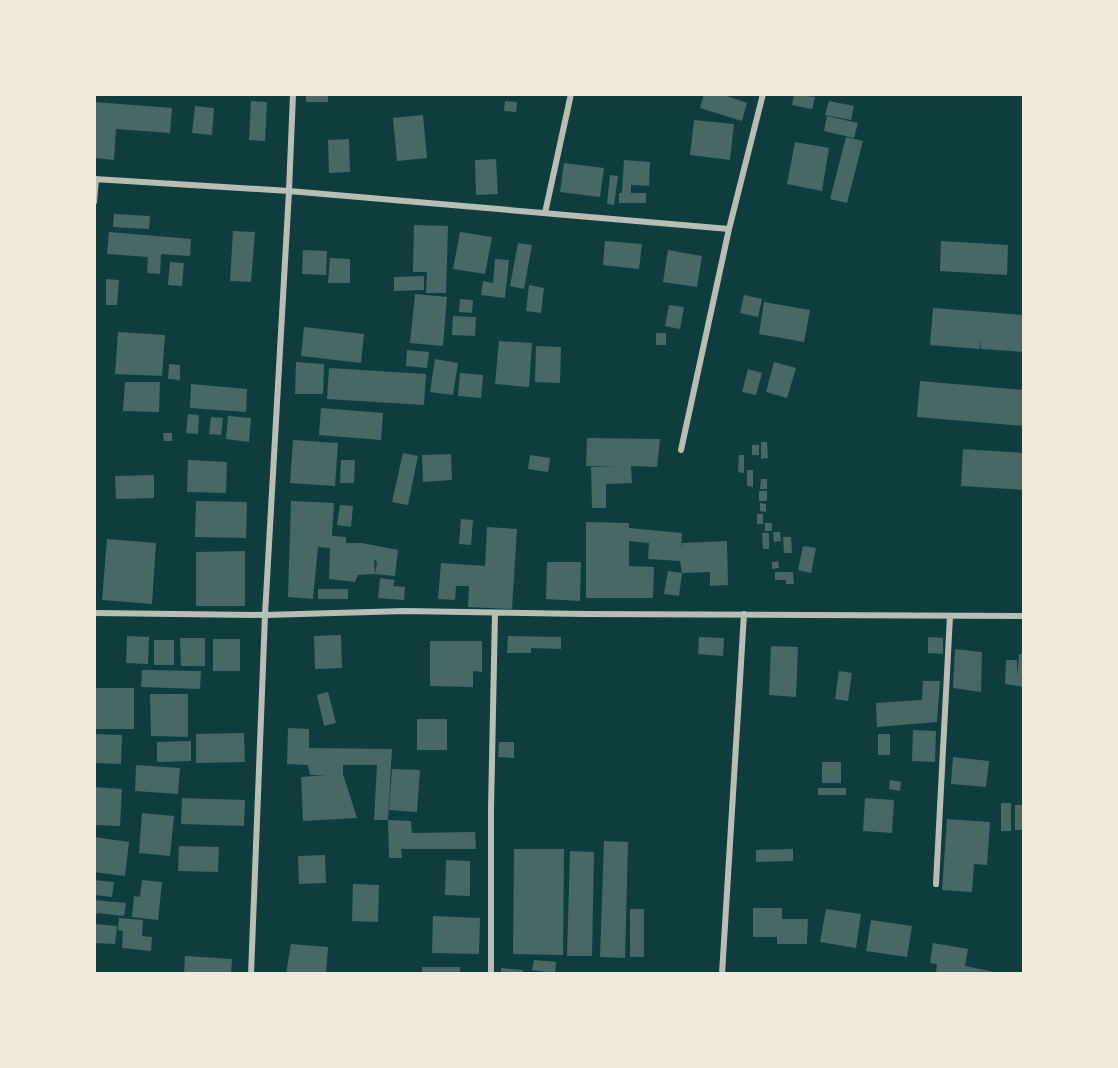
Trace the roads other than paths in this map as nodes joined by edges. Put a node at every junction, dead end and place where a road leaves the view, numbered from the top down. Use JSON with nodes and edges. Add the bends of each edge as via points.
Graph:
{"nodes":[{"id":1,"x":292,"y":94,"type":"edge"},
{"id":2,"x":571,"y":94,"type":"edge"},
{"id":3,"x":763,"y":94,"type":"edge"},
{"id":4,"x":95,"y":179,"type":"edge"},
{"id":5,"x":289,"y":191,"type":"junction"},
{"id":6,"x":94,"y":202,"type":"edge"},
{"id":7,"x":545,"y":213,"type":"junction"},
{"id":8,"x":729,"y":229,"type":"junction"},
{"id":9,"x":681,"y":450,"type":"dead end"},
{"id":10,"x":94,"y":613,"type":"edge"},
{"id":11,"x":495,"y":613,"type":"junction"},
{"id":12,"x":744,"y":614,"type":"junction"},
{"id":13,"x":266,"y":615,"type":"junction"},
{"id":14,"x":950,"y":616,"type":"junction"},
{"id":15,"x":1023,"y":616,"type":"edge"},
{"id":16,"x":936,"y":884,"type":"dead end"},
{"id":17,"x":251,"y":974,"type":"edge"},
{"id":18,"x":491,"y":974,"type":"edge"},
{"id":19,"x":722,"y":974,"type":"edge"}],
"edges":[{"from":1,"to":5,"type":"street"},
{"from":2,"to":7,"type":"street"},
{"from":3,"to":8,"type":"street"},
{"from":4,"to":5,"type":"street"},
{"from":4,"to":6,"type":"street"},
{"from":5,"to":7,"type":"street"},
{"from":5,"to":13,"type":"street"},
{"from":7,"to":8,"type":"street"},
{"from":8,"to":9,"type":"street"},
{"from":10,"to":13,"type":"street"},
{"from":11,"to":12,"type":"street"},
{"from":11,"to":13,"type":"street"},
{"from":11,"to":18,"type":"street"},
{"from":12,"to":14,"type":"street"},
{"from":12,"to":19,"type":"street"},
{"from":13,"to":17,"type":"street"},
{"from":14,"to":15,"type":"street"},
{"from":14,"to":16,"type":"street"}]}
